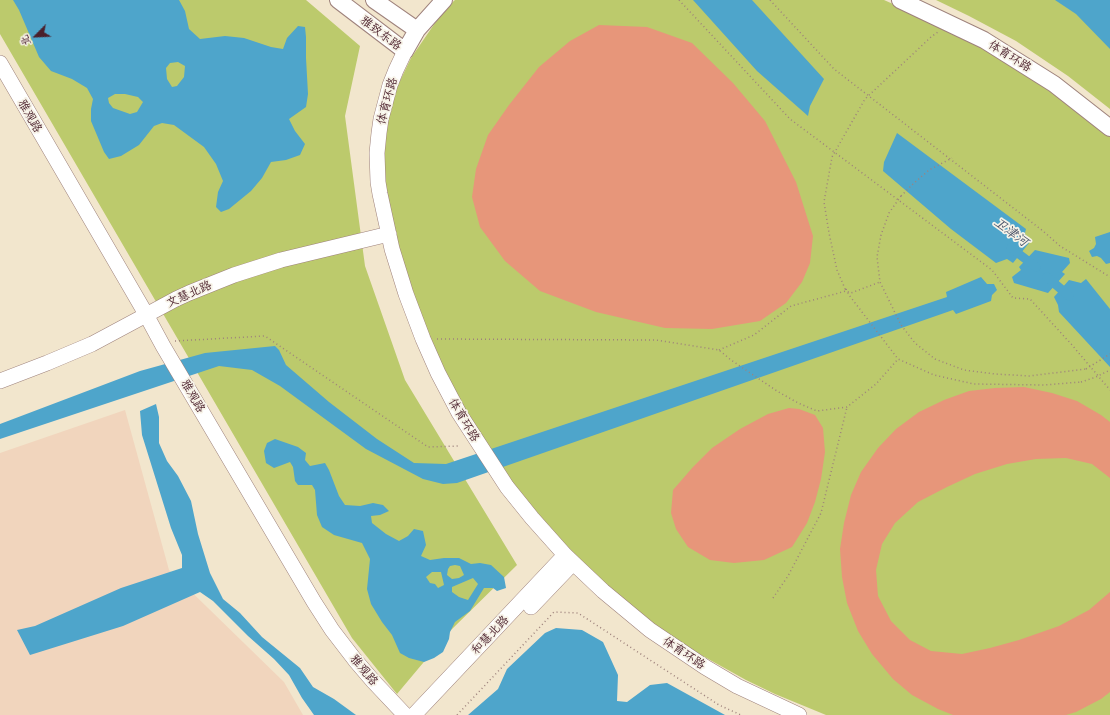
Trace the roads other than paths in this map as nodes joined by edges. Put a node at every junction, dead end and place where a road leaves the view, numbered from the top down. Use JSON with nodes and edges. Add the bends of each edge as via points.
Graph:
{"nodes":[{"id":1,"x":338,"y":0,"type":"edge"},
{"id":2,"x":374,"y":0,"type":"edge"},
{"id":3,"x":432,"y":0,"type":"edge"},
{"id":4,"x":444,"y":0,"type":"edge"},
{"id":5,"x":900,"y":0,"type":"edge"},
{"id":6,"x":920,"y":0,"type":"edge"},
{"id":7,"x":413,"y":27,"type":"junction"},
{"id":8,"x":401,"y":48,"type":"junction"},
{"id":9,"x":0,"y":63,"type":"edge"},
{"id":10,"x":0,"y":73,"type":"edge"},
{"id":11,"x":1110,"y":117,"type":"edge"},
{"id":12,"x":1110,"y":128,"type":"edge"},
{"id":13,"x":384,"y":232,"type":"junction"},
{"id":14,"x":142,"y":313,"type":"junction"},
{"id":15,"x":0,"y":372,"type":"edge"},
{"id":16,"x":0,"y":381,"type":"edge"},
{"id":17,"x":187,"y":391,"type":"junction"},
{"id":18,"x":470,"y":448,"type":"junction"},
{"id":19,"x":566,"y":562,"type":"junction"},
{"id":20,"x":397,"y":715,"type":"edge"},
{"id":21,"x":405,"y":715,"type":"edge"},
{"id":22,"x":414,"y":715,"type":"edge"},
{"id":23,"x":428,"y":715,"type":"edge"},
{"id":24,"x":775,"y":715,"type":"edge"},
{"id":25,"x":798,"y":715,"type":"edge"}],
"edges":[{"from":1,"to":8,"type":"main road","name":"雅致东路"},
{"from":2,"to":7,"type":"main road","name":"雅致东路"},
{"from":3,"to":7,"type":"main road","name":"体育环路"},
{"from":4,"to":7,"type":"main road","name":"体育环路"},
{"from":5,"to":12,"type":"main road","name":"体育环路","via":[[984,40],[1054,84]]},
{"from":6,"to":11,"type":"main road","name":"体育环路","via":[[1023,54]]},
{"from":7,"to":8,"type":"main road","name":"体育环路"},
{"from":8,"to":13,"type":"main road","name":"体育环路","via":[[386,71],[378,95],[371,134],[370,176]]},
{"from":9,"to":14,"type":"main road","name":"雅观路"},
{"from":10,"to":14,"type":"main road","name":"雅观路"},
{"from":13,"to":14,"type":"main road","name":"文慧北路","via":[[281,253],[234,267],[185,286]]},
{"from":13,"to":18,"type":"main road","name":"体育环路","via":[[423,339],[462,419]]},
{"from":13,"to":18,"type":"main road","name":"体育环路","via":[[394,284],[412,332],[434,384]]},
{"from":14,"to":15,"type":"main road","name":"文慧北路","via":[[51,354]]},
{"from":14,"to":16,"type":"main road","name":"文慧北路","via":[[92,344]]},
{"from":14,"to":17,"type":"main road","name":"雅观路"},
{"from":17,"to":20,"type":"main road","name":"雅观路","via":[[310,606],[352,664]]},
{"from":17,"to":21,"type":"main road","name":"雅观路","via":[[325,619],[364,671]]},
{"from":18,"to":19,"type":"main road","name":"体育环路","via":[[532,518]]},
{"from":19,"to":22,"type":"main road","name":"和慧北路"},
{"from":19,"to":23,"type":"main road","name":"和慧北路"},
{"from":19,"to":24,"type":"main road","name":"体育环路","via":[[584,587],[646,638],[714,684]]},
{"from":19,"to":25,"type":"main road","name":"体育环路","via":[[675,648],[737,686]]}]}
